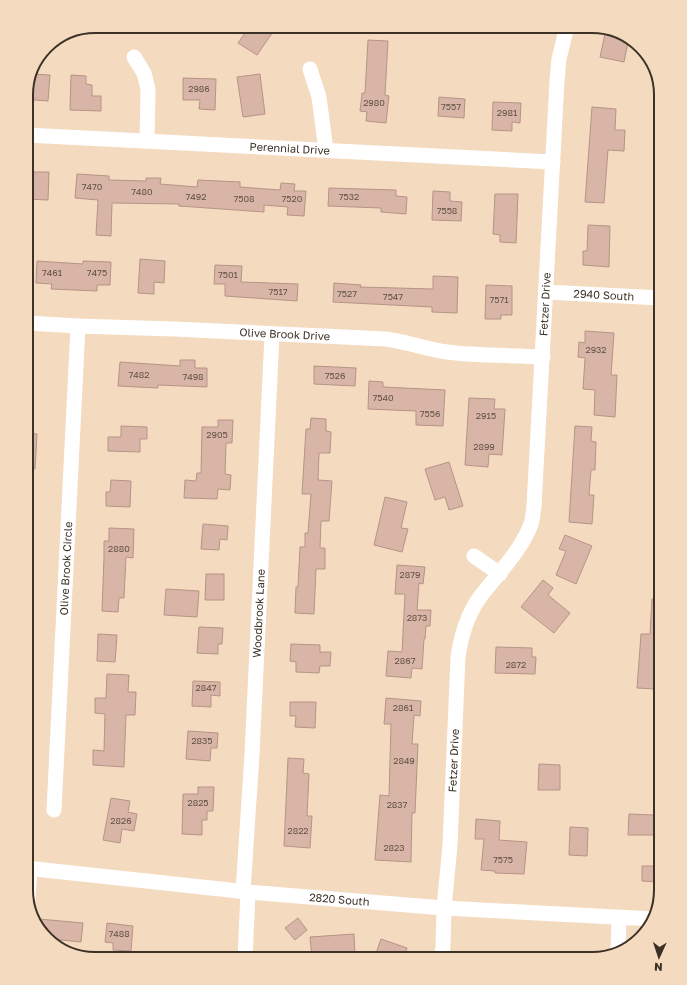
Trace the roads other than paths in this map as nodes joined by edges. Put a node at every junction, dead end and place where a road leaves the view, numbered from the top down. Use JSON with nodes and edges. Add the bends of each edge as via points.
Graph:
{"nodes":[{"id":1,"x":565,"y":33,"type":"edge"},
{"id":2,"x":134,"y":57,"type":"dead end"},
{"id":3,"x":310,"y":69,"type":"dead end"},
{"id":4,"x":33,"y":135,"type":"edge"},
{"id":5,"x":146,"y":141,"type":"junction"},
{"id":6,"x":326,"y":150,"type":"junction"},
{"id":7,"x":553,"y":162,"type":"junction"},
{"id":8,"x":546,"y":292,"type":"junction"},
{"id":9,"x":654,"y":298,"type":"edge"},
{"id":10,"x":33,"y":323,"type":"edge"},
{"id":11,"x":78,"y":326,"type":"junction"},
{"id":12,"x":272,"y":334,"type":"junction"},
{"id":13,"x":542,"y":357,"type":"junction"},
{"id":14,"x":474,"y":556,"type":"dead end"},
{"id":15,"x":500,"y":574,"type":"junction"},
{"id":16,"x":54,"y":810,"type":"dead end"},
{"id":17,"x":33,"y":869,"type":"edge"},
{"id":18,"x":246,"y":892,"type":"junction"},
{"id":19,"x":444,"y":908,"type":"junction"},
{"id":20,"x":619,"y":918,"type":"junction"},
{"id":21,"x":647,"y":919,"type":"edge"},
{"id":22,"x":618,"y":946,"type":"edge"},
{"id":23,"x":245,"y":952,"type":"edge"},
{"id":24,"x":442,"y":952,"type":"edge"}],
"edges":[{"from":1,"to":7,"type":"street","name":"Fetzer Drive","via":[[559,59]]},
{"from":2,"to":5,"type":"street","via":[[144,73],[148,89]]},
{"from":3,"to":6,"type":"street","via":[[319,97]]},
{"from":4,"to":5,"type":"street","name":"Perennial Drive"},
{"from":5,"to":6,"type":"street","name":"Perennial Drive"},
{"from":6,"to":7,"type":"street","name":"Perennial Drive"},
{"from":7,"to":8,"type":"street","name":"Fetzer Drive"},
{"from":8,"to":9,"type":"street","name":"2940 South"},
{"from":8,"to":13,"type":"street","name":"Fetzer Drive"},
{"from":10,"to":11,"type":"street","name":"Olive Brook Drive"},
{"from":11,"to":12,"type":"street","name":"Olive Brook Drive"},
{"from":11,"to":16,"type":"street","name":"Olive Brook Circle"},
{"from":12,"to":13,"type":"street","name":"Olive Brook Drive","via":[[386,339],[449,352]]},
{"from":12,"to":18,"type":"street","name":"Woodbrook Lane"},
{"from":13,"to":15,"type":"street","name":"Fetzer Drive","via":[[536,484],[531,523],[524,539]]},
{"from":14,"to":15,"type":"street"},
{"from":15,"to":19,"type":"street","name":"Fetzer Drive","via":[[480,598],[466,622],[461,639],[450,845]]},
{"from":17,"to":18,"type":"street","name":"2820 South"},
{"from":18,"to":19,"type":"street","name":"2820 South"},
{"from":18,"to":23,"type":"street","name":"Woodbrook Lane"},
{"from":19,"to":20,"type":"street","name":"2820 South"},
{"from":19,"to":24,"type":"street","name":"Fetzer Drive"},
{"from":20,"to":21,"type":"street","name":"2820 South"},
{"from":20,"to":22,"type":"street"}]}
